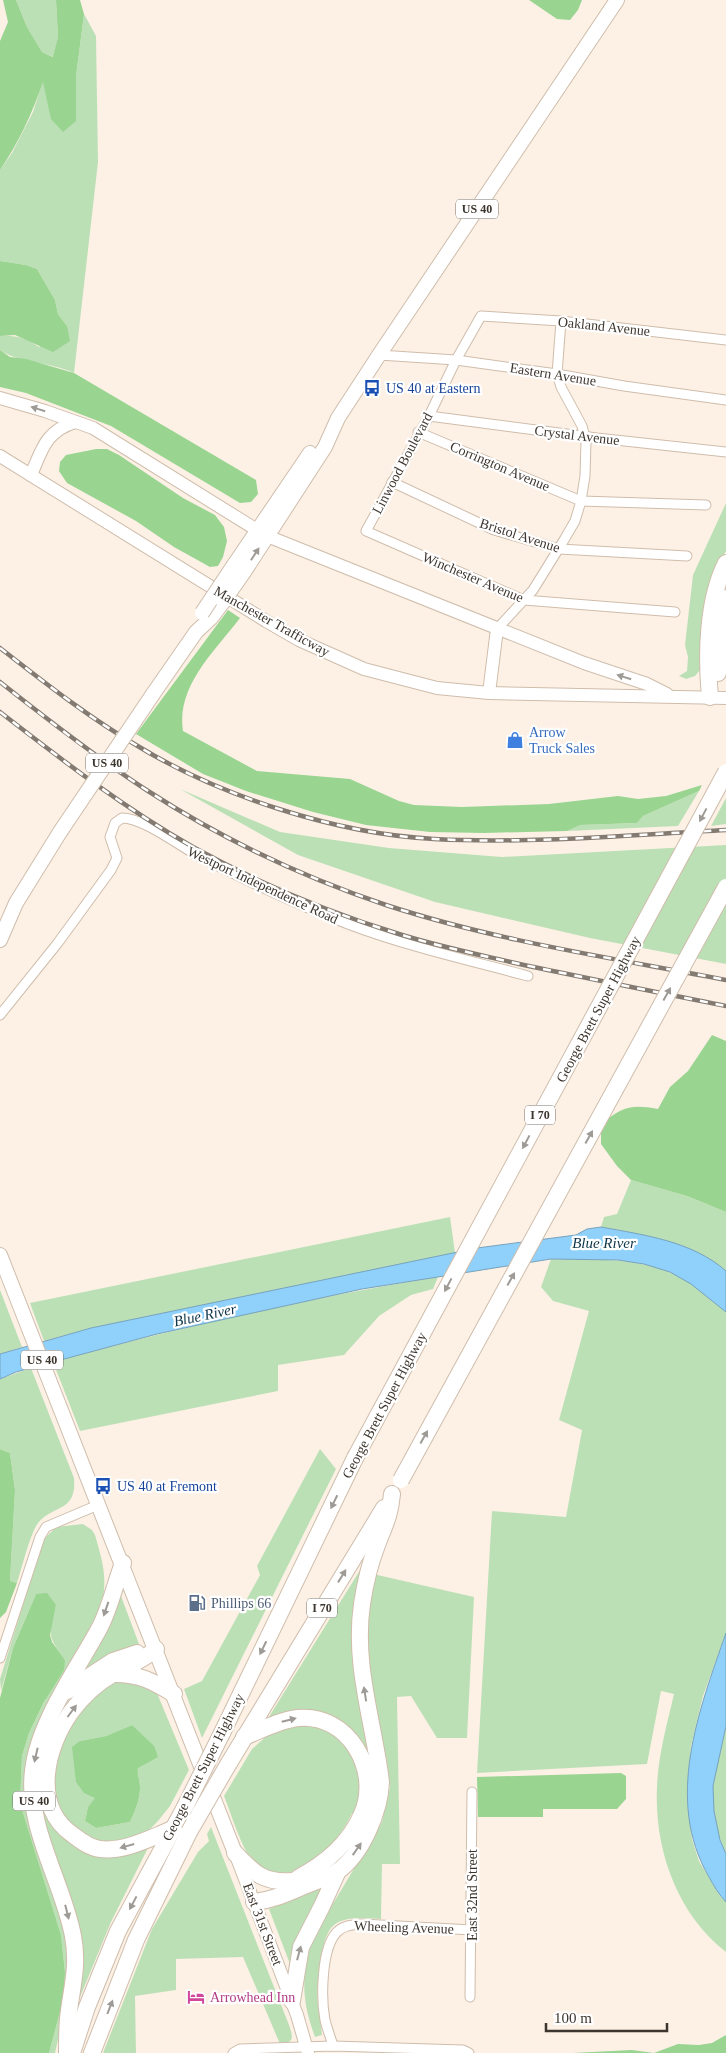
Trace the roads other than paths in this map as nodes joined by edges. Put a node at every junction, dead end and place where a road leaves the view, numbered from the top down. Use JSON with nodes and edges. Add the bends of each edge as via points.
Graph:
{"nodes":[{"id":1,"x":617,"y":0,"type":"edge"},
{"id":2,"x":481,"y":316,"type":"joint"},
{"id":3,"x":561,"y":321,"type":"junction"},
{"id":4,"x":726,"y":340,"type":"edge"},
{"id":5,"x":379,"y":355,"type":"junction"},
{"id":6,"x":456,"y":360,"type":"junction"},
{"id":7,"x":557,"y":374,"type":"junction"},
{"id":8,"x":0,"y":398,"type":"edge"},
{"id":9,"x":726,"y":400,"type":"edge"},
{"id":10,"x":429,"y":416,"type":"junction"},
{"id":11,"x":75,"y":422,"type":"junction"},
{"id":12,"x":418,"y":432,"type":"junction"},
{"id":13,"x":585,"y":436,"type":"junction"},
{"id":14,"x":726,"y":452,"type":"edge"},
{"id":15,"x":0,"y":456,"type":"edge"},
{"id":16,"x":31,"y":475,"type":"junction"},
{"id":17,"x":392,"y":482,"type":"junction"},
{"id":18,"x":581,"y":501,"type":"junction"},
{"id":19,"x":706,"y":505,"type":"dead end"},
{"id":20,"x":366,"y":531,"type":"joint"},
{"id":21,"x":262,"y":533,"type":"junction"},
{"id":22,"x":559,"y":549,"type":"junction"},
{"id":23,"x":687,"y":556,"type":"dead end"},
{"id":24,"x":726,"y":563,"type":"edge"},
{"id":25,"x":726,"y":598,"type":"edge"},
{"id":26,"x":524,"y":600,"type":"junction"},
{"id":27,"x":675,"y":612,"type":"dead end"},
{"id":28,"x":497,"y":629,"type":"junction"},
{"id":29,"x":489,"y":693,"type":"junction"},
{"id":30,"x":669,"y":696,"type":"junction"},
{"id":31,"x":718,"y":698,"type":"edge"},
{"id":32,"x":726,"y":772,"type":"edge"},
{"id":33,"x":726,"y":887,"type":"edge"},
{"id":34,"x":0,"y":940,"type":"edge"},
{"id":35,"x":528,"y":976,"type":"dead end"},
{"id":36,"x":0,"y":1015,"type":"edge"},
{"id":37,"x":0,"y":1255,"type":"edge"},
{"id":38,"x":397,"y":1487,"type":"junction"},
{"id":39,"x":98,"y":1504,"type":"junction"},
{"id":40,"x":123,"y":1563,"type":"junction"},
{"id":41,"x":156,"y":1649,"type":"junction"},
{"id":42,"x":0,"y":1658,"type":"edge"},
{"id":43,"x":112,"y":1674,"type":"junction"},
{"id":44,"x":64,"y":1693,"type":"junction"},
{"id":45,"x":174,"y":1694,"type":"junction"},
{"id":46,"x":244,"y":1737,"type":"junction"},
{"id":47,"x":472,"y":1792,"type":"dead end"},
{"id":48,"x":173,"y":1829,"type":"junction"},
{"id":49,"x":236,"y":1853,"type":"junction"},
{"id":50,"x":338,"y":1871,"type":"junction"},
{"id":51,"x":292,"y":1881,"type":"junction"},
{"id":52,"x":254,"y":1902,"type":"junction"},
{"id":53,"x":472,"y":1930,"type":"junction"},
{"id":54,"x":470,"y":1997,"type":"dead end"},
{"id":55,"x":292,"y":2001,"type":"junction"},
{"id":56,"x":333,"y":2046,"type":"junction"},
{"id":57,"x":307,"y":2050,"type":"edge"},
{"id":58,"x":67,"y":2053,"type":"edge"},
{"id":59,"x":72,"y":2053,"type":"edge"},
{"id":60,"x":92,"y":2053,"type":"edge"},
{"id":61,"x":233,"y":2053,"type":"edge"},
{"id":62,"x":468,"y":2053,"type":"edge"}],
"edges":[{"from":1,"to":5,"type":"main road","number":"US 40"},
{"from":2,"to":3,"type":"street","name":"Oakland Avenue"},
{"from":2,"to":6,"type":"street","name":"Linwood Boulevard"},
{"from":3,"to":4,"type":"street","name":"Oakland Avenue"},
{"from":3,"to":7,"type":"street"},
{"from":5,"to":6,"type":"street","name":"Eastern Avenue"},
{"from":5,"to":21,"type":"main road","number":"US 40","via":[[338,418],[325,447]]},
{"from":6,"to":7,"type":"street","name":"Eastern Avenue"},
{"from":6,"to":10,"type":"street","name":"Linwood Boulevard"},
{"from":7,"to":9,"type":"street","name":"Eastern Avenue"},
{"from":7,"to":13,"type":"street"},
{"from":11,"to":8,"type":"main road","one_way":true},
{"from":10,"to":12,"type":"street","name":"Linwood Boulevard"},
{"from":10,"to":13,"type":"street","name":"Crystal Avenue"},
{"from":11,"to":16,"type":"main road","via":[[52,433],[44,443]]},
{"from":11,"to":21,"type":"main road","via":[[118,442]]},
{"from":12,"to":17,"type":"street","name":"Linwood Boulevard"},
{"from":12,"to":18,"type":"street","name":"Corrington Avenue"},
{"from":13,"to":14,"type":"street","name":"Crystal Avenue"},
{"from":13,"to":18,"type":"street"},
{"from":15,"to":16,"type":"main road","name":"Manchester Trafficway"},
{"from":16,"to":29,"type":"main road","name":"Manchester Trafficway","via":[[266,621],[316,648],[364,669],[402,680],[436,688]]},
{"from":17,"to":20,"type":"street","name":"Linwood Boulevard"},
{"from":17,"to":22,"type":"street","name":"Bristol Avenue","via":[[494,530]]},
{"from":18,"to":19,"type":"street"},
{"from":18,"to":22,"type":"street","via":[[575,521]]},
{"from":20,"to":26,"type":"street","name":"Winchester Avenue"},
{"from":21,"to":28,"type":"main road"},
{"from":21,"to":34,"type":"main road","number":"US 40","bridge":true,"via":[[60,832],[16,903]]},
{"from":22,"to":23,"type":"street","name":"Bristol Avenue"},
{"from":22,"to":26,"type":"street"},
{"from":24,"to":31,"type":"highway","via":[[714,597],[708,673]]},
{"from":25,"to":31,"type":"highway"},
{"from":26,"to":27,"type":"street","name":"Winchester Avenue"},
{"from":26,"to":28,"type":"street"},
{"from":28,"to":29,"type":"main road"},
{"from":30,"to":28,"type":"main road","one_way":true,"via":[[647,684],[584,664]]},
{"from":29,"to":30,"type":"main road","name":"Manchester Trafficway"},
{"from":30,"to":31,"type":"main road","name":"Manchester Trafficway"},
{"from":32,"to":48,"type":"highway","name":"George Brett Super Highway","number":"I 70","one_way":true,"bridge":true,"via":[[355,1458]]},
{"from":38,"to":33,"type":"highway","name":"George Brett Super Highway","number":"I 70","one_way":true,"bridge":true},
{"from":35,"to":36,"type":"street","name":"Westport Independence Road","via":[[408,944],[348,924],[260,887],[191,853],[138,821],[122,818],[110,837],[117,858],[111,870]]},
{"from":37,"to":39,"type":"main road","number":"US 40"},
{"from":46,"to":38,"type":"highway","name":"George Brett Super Highway","number":"I 70","one_way":true},
{"from":50,"to":38,"type":"highway","one_way":true,"via":[[361,1843],[380,1796],[379,1767],[362,1673],[360,1626],[368,1576]]},
{"from":39,"to":40,"type":"main road","number":"US 40"},
{"from":39,"to":42,"type":"street","via":[[46,1527],[42,1532]]},
{"from":40,"to":41,"type":"main road","number":"US 40"},
{"from":40,"to":44,"type":"highway","number":"US 40","one_way":true,"via":[[101,1625]]},
{"from":41,"to":43,"type":"highway","via":[[142,1660]]},
{"from":41,"to":44,"type":"highway","via":[[113,1661]]},
{"from":41,"to":45,"type":"main road","number":"US 40"},
{"from":43,"to":45,"type":"highway","via":[[150,1679]]},
{"from":48,"to":43,"type":"highway","one_way":true,"via":[[129,1846],[114,1850],[98,1849],[84,1844],[67,1831],[55,1816],[48,1799],[49,1755],[57,1736],[71,1712],[90,1690]]},
{"from":44,"to":58,"type":"highway","number":"US 40","one_way":true,"via":[[45,1728],[33,1772],[36,1816],[74,1938],[76,1966],[68,2019]]},
{"from":45,"to":49,"type":"main road","number":"US 40"},
{"from":46,"to":51,"type":"highway","one_way":true,"via":[[286,1721],[318,1719],[344,1733],[359,1751],[365,1770],[367,1796],[362,1814],[337,1852]]},
{"from":60,"to":46,"type":"highway","name":"George Brett Super Highway","number":"I 70","one_way":true,"bridge":true,"via":[[136,1940],[189,1832]]},
{"from":47,"to":53,"type":"street","name":"East 32nd Street"},
{"from":48,"to":59,"type":"highway","name":"George Brett Super Highway","number":"I 70","one_way":true,"via":[[118,1931]]},
{"from":49,"to":51,"type":"highway","number":"US 40","via":[[254,1873],[280,1882]]},
{"from":49,"to":52,"type":"main road","name":"East 31st Street"},
{"from":50,"to":52,"type":"highway","via":[[271,1900]]},
{"from":55,"to":50,"type":"highway","one_way":true,"via":[[301,1947]]},
{"from":51,"to":52,"type":"highway"},
{"from":52,"to":55,"type":"main road","name":"East 31st Street"},
{"from":53,"to":54,"type":"street","name":"East 32nd Street"},
{"from":53,"to":56,"type":"street","name":"Wheeling Avenue","via":[[362,1924],[347,1925],[336,1933],[328,1946],[323,1996],[325,2020]]},
{"from":55,"to":57,"type":"main road","name":"East 31st Street"},
{"from":56,"to":57,"type":"street"},
{"from":56,"to":62,"type":"street","via":[[463,2050]]},
{"from":57,"to":61,"type":"street","via":[[240,2049]]}]}
